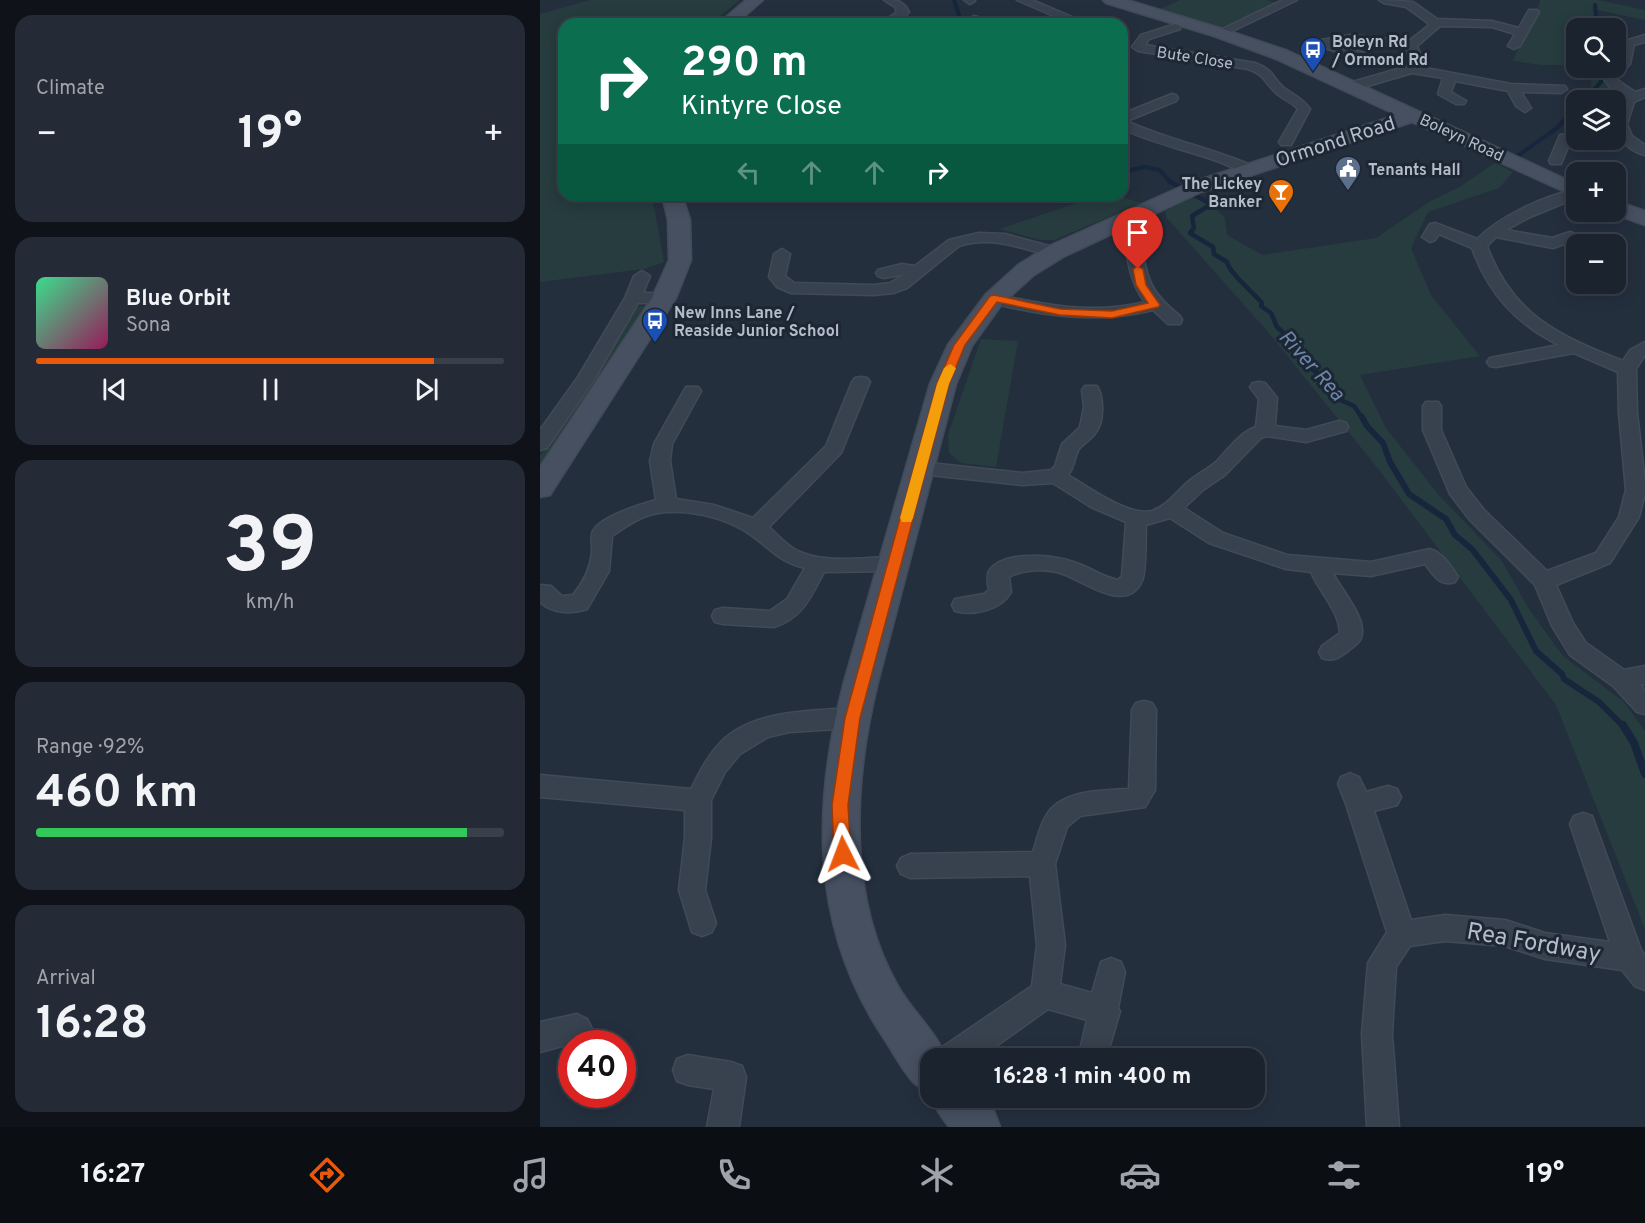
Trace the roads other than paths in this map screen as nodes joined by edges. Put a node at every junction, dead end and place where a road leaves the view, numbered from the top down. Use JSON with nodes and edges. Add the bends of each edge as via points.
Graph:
{"nodes":[{"id":1,"x":755,"y":0,"type":"edge"},
{"id":2,"x":889,"y":0,"type":"edge"},
{"id":3,"x":1022,"y":0,"type":"edge"},
{"id":4,"x":1111,"y":0,"type":"edge"},
{"id":5,"x":1292,"y":0,"type":"edge"},
{"id":6,"x":1384,"y":0,"type":"edge"},
{"id":7,"x":1401,"y":1,"type":"edge"},
{"id":8,"x":1533,"y":12,"type":"dead end"},
{"id":9,"x":733,"y":18,"type":"edge"},
{"id":10,"x":898,"y":18,"type":"edge"},
{"id":11,"x":1067,"y":18,"type":"edge"},
{"id":12,"x":1434,"y":22,"type":"junction"},
{"id":13,"x":1176,"y":27,"type":"dead end"},
{"id":14,"x":1522,"y":32,"type":"junction"},
{"id":15,"x":1220,"y":33,"type":"junction"},
{"id":16,"x":1645,"y":38,"type":"edge"},
{"id":17,"x":1626,"y":41,"type":"edge"},
{"id":18,"x":1411,"y":45,"type":"junction"},
{"id":19,"x":1514,"y":46,"type":"dead end"},
{"id":20,"x":1128,"y":47,"type":"edge"},
{"id":21,"x":1138,"y":48,"type":"junction"},
{"id":22,"x":1282,"y":55,"type":"junction"},
{"id":23,"x":1367,"y":58,"type":"dead end"},
{"id":24,"x":1251,"y":66,"type":"junction"},
{"id":25,"x":1412,"y":69,"type":"junction"},
{"id":26,"x":1449,"y":77,"type":"junction"},
{"id":27,"x":1611,"y":78,"type":"edge"},
{"id":28,"x":1353,"y":86,"type":"junction"},
{"id":29,"x":1561,"y":88,"type":"dead end"},
{"id":30,"x":1514,"y":90,"type":"junction"},
{"id":31,"x":1639,"y":94,"type":"edge"},
{"id":32,"x":1172,"y":98,"type":"dead end"},
{"id":33,"x":1460,"y":101,"type":"dead end"},
{"id":34,"x":1626,"y":106,"type":"edge"},
{"id":35,"x":1526,"y":108,"type":"dead end"},
{"id":36,"x":1414,"y":115,"type":"junction"},
{"id":37,"x":1128,"y":117,"type":"edge"},
{"id":38,"x":1128,"y":127,"type":"edge"},
{"id":39,"x":1566,"y":138,"type":"edge"},
{"id":40,"x":1626,"y":141,"type":"edge"},
{"id":41,"x":1286,"y":142,"type":"dead end"},
{"id":42,"x":1645,"y":151,"type":"edge"},
{"id":43,"x":1556,"y":161,"type":"dead end"},
{"id":44,"x":1248,"y":169,"type":"junction"},
{"id":45,"x":1566,"y":187,"type":"edge"},
{"id":46,"x":1566,"y":196,"type":"edge"},
{"id":47,"x":674,"y":201,"type":"edge"},
{"id":48,"x":1626,"y":211,"type":"edge"},
{"id":49,"x":1645,"y":219,"type":"edge"},
{"id":50,"x":1491,"y":232,"type":"junction"},
{"id":51,"x":1132,"y":237,"type":"dead end"},
{"id":52,"x":1430,"y":237,"type":"dead end"},
{"id":53,"x":1566,"y":238,"type":"edge"},
{"id":54,"x":1479,"y":245,"type":"junction"},
{"id":55,"x":1055,"y":252,"type":"junction"},
{"id":56,"x":782,"y":254,"type":"dead end"},
{"id":57,"x":919,"y":271,"type":"junction"},
{"id":58,"x":884,"y":273,"type":"dead end"},
{"id":59,"x":642,"y":276,"type":"dead end"},
{"id":60,"x":633,"y":298,"type":"junction"},
{"id":61,"x":664,"y":298,"type":"junction"},
{"id":62,"x":994,"y":299,"type":"junction"},
{"id":63,"x":1154,"y":305,"type":"junction"},
{"id":64,"x":1174,"y":320,"type":"dead end"},
{"id":65,"x":1645,"y":347,"type":"edge"},
{"id":66,"x":1573,"y":348,"type":"junction"},
{"id":67,"x":1496,"y":362,"type":"dead end"},
{"id":68,"x":1627,"y":369,"type":"junction"},
{"id":69,"x":861,"y":382,"type":"dead end"},
{"id":70,"x":1259,"y":387,"type":"dead end"},
{"id":71,"x":1092,"y":390,"type":"dead end"},
{"id":72,"x":692,"y":391,"type":"dead end"},
{"id":73,"x":1432,"y":406,"type":"dead end"},
{"id":74,"x":1636,"y":415,"type":"edge"},
{"id":75,"x":1339,"y":427,"type":"dead end"},
{"id":76,"x":1265,"y":430,"type":"junction"},
{"id":77,"x":540,"y":444,"type":"edge"},
{"id":78,"x":920,"y":468,"type":"junction"},
{"id":79,"x":1056,"y":477,"type":"junction"},
{"id":80,"x":540,"y":488,"type":"edge"},
{"id":81,"x":667,"y":505,"type":"junction"},
{"id":82,"x":1171,"y":509,"type":"junction"},
{"id":83,"x":1136,"y":519,"type":"junction"},
{"id":84,"x":1637,"y":521,"type":"edge"},
{"id":85,"x":756,"y":528,"type":"junction"},
{"id":86,"x":818,"y":564,"type":"junction"},
{"id":87,"x":894,"y":564,"type":"junction"},
{"id":88,"x":1320,"y":566,"type":"junction"},
{"id":89,"x":1447,"y":577,"type":"dead end"},
{"id":90,"x":1544,"y":580,"type":"junction"},
{"id":91,"x":543,"y":592,"type":"dead end"},
{"id":92,"x":963,"y":605,"type":"dead end"},
{"id":93,"x":723,"y":616,"type":"dead end"},
{"id":94,"x":1330,"y":652,"type":"dead end"},
{"id":95,"x":1645,"y":675,"type":"edge"},
{"id":96,"x":1621,"y":680,"type":"junction"},
{"id":97,"x":1645,"y":705,"type":"edge"},
{"id":98,"x":1144,"y":710,"type":"dead end"},
{"id":99,"x":852,"y":718,"type":"junction"},
{"id":100,"x":540,"y":786,"type":"edge"},
{"id":101,"x":1388,"y":798,"type":"dead end"},
{"id":102,"x":698,"y":800,"type":"junction"},
{"id":103,"x":1583,"y":824,"type":"dead end"},
{"id":104,"x":1042,"y":864,"type":"junction"},
{"id":105,"x":910,"y":866,"type":"dead end"},
{"id":106,"x":702,"y":923,"type":"dead end"},
{"id":107,"x":1402,"y":934,"type":"junction"},
{"id":108,"x":1637,"y":967,"type":"edge"},
{"id":109,"x":1111,"y":972,"type":"dead end"},
{"id":110,"x":1046,"y":994,"type":"junction"},
{"id":111,"x":1105,"y":1011,"type":"junction"},
{"id":112,"x":577,"y":1029,"type":"dead end"},
{"id":113,"x":540,"y":1037,"type":"edge"},
{"id":114,"x":968,"y":1048,"type":"edge"},
{"id":115,"x":1096,"y":1048,"type":"edge"},
{"id":116,"x":920,"y":1054,"type":"edge"},
{"id":117,"x":688,"y":1070,"type":"dead end"},
{"id":118,"x":962,"y":1108,"type":"edge"},
{"id":119,"x":723,"y":1127,"type":"edge"},
{"id":120,"x":978,"y":1127,"type":"edge"},
{"id":121,"x":1383,"y":1127,"type":"edge"}],
"edges":[{"from":1,"to":9,"type":"street"},
{"from":2,"to":10,"type":"street","via":[[900,5],[903,12]]},
{"from":3,"to":11,"type":"street"},
{"from":4,"to":15,"type":"street","name":"Boleyn Road"},
{"from":5,"to":15,"type":"street"},
{"from":6,"to":7,"type":"street"},
{"from":7,"to":12,"type":"street"},
{"from":8,"to":14,"type":"street"},
{"from":12,"to":14,"type":"street","via":[[1492,24]]},
{"from":12,"to":18,"type":"street","via":[[1434,27]]},
{"from":13,"to":21,"type":"street","name":"Bute Close","via":[[1145,37]]},
{"from":14,"to":19,"type":"street"},
{"from":15,"to":22,"type":"street","name":"Boleyn Road"},
{"from":16,"to":17,"type":"street"},
{"from":18,"to":23,"type":"street","via":[[1351,38],[1325,42],[1333,49]]},
{"from":18,"to":25,"type":"street","via":[[1417,62]]},
{"from":20,"to":21,"type":"street","name":"Bute Close"},
{"from":21,"to":24,"type":"street","name":"Bute Close"},
{"from":22,"to":24,"type":"street"},
{"from":22,"to":28,"type":"street","name":"Boleyn Road"},
{"from":24,"to":41,"type":"street","via":[[1266,72],[1279,90],[1303,106]]},
{"from":25,"to":26,"type":"street"},
{"from":25,"to":28,"type":"street"},
{"from":26,"to":30,"type":"street"},
{"from":26,"to":33,"type":"street","via":[[1444,94]]},
{"from":27,"to":31,"type":"street","via":[[1616,86]]},
{"from":28,"to":36,"type":"street","name":"Boleyn Road"},
{"from":29,"to":30,"type":"street","via":[[1545,85]]},
{"from":30,"to":35,"type":"street"},
{"from":31,"to":34,"type":"street","via":[[1628,100]]},
{"from":32,"to":37,"type":"street"},
{"from":36,"to":44,"type":"street","name":"Ormond Road"},
{"from":36,"to":45,"type":"street","name":"Boleyn Road"},
{"from":38,"to":44,"type":"street"},
{"from":39,"to":43,"type":"street"},
{"from":40,"to":42,"type":"street"},
{"from":44,"to":55,"type":"street","name":"Ormond Road","via":[[1194,188]]},
{"from":46,"to":50,"type":"street"},
{"from":47,"to":61,"type":"street","via":[[679,220],[680,260]]},
{"from":48,"to":49,"type":"street"},
{"from":50,"to":53,"type":"street","via":[[1553,243]]},
{"from":50,"to":54,"type":"street"},
{"from":51,"to":63,"type":"street","via":[[1141,285]]},
{"from":52,"to":54,"type":"street","via":[[1435,227]]},
{"from":54,"to":66,"type":"street","via":[[1485,267],[1514,307]]},
{"from":55,"to":57,"type":"street","via":[[993,236],[976,236],[954,243]]},
{"from":55,"to":62,"type":"street","name":"Ormond Road","via":[[1026,270]]},
{"from":56,"to":57,"type":"street","via":[[777,277],[798,294],[884,290],[901,285]]},
{"from":57,"to":58,"type":"street"},
{"from":59,"to":60,"type":"street"},
{"from":60,"to":61,"type":"street"},
{"from":60,"to":77,"type":"street","via":[[586,378]]},
{"from":61,"to":80,"type":"street"},
{"from":62,"to":63,"type":"street","via":[[1060,312],[1112,315]]},
{"from":62,"to":78,"type":"street","name":"Ormond Road","via":[[960,345],[943,384]]},
{"from":63,"to":64,"type":"street"},
{"from":65,"to":68,"type":"street"},
{"from":66,"to":67,"type":"street"},
{"from":66,"to":68,"type":"street"},
{"from":68,"to":74,"type":"street"},
{"from":69,"to":85,"type":"street","via":[[834,449]]},
{"from":70,"to":76,"type":"street","via":[[1268,398]]},
{"from":71,"to":79,"type":"street","via":[[1089,429],[1069,448],[1064,468]]},
{"from":72,"to":81,"type":"street","via":[[663,444],[660,461]]},
{"from":73,"to":90,"type":"street","via":[[1432,430],[1456,489]]},
{"from":74,"to":84,"type":"street"},
{"from":75,"to":76,"type":"street","via":[[1306,436]]},
{"from":76,"to":82,"type":"street","via":[[1254,434],[1218,471]]},
{"from":78,"to":79,"type":"street","via":[[1022,479]]},
{"from":78,"to":87,"type":"street","name":"Ormond Road"},
{"from":79,"to":83,"type":"street"},
{"from":81,"to":85,"type":"street","via":[[687,505]]},
{"from":81,"to":91,"type":"street","via":[[647,508],[602,533],[604,555],[589,592],[579,603],[557,604]]},
{"from":82,"to":83,"type":"street","via":[[1156,517]]},
{"from":82,"to":88,"type":"street","via":[[1216,538],[1286,562]]},
{"from":83,"to":92,"type":"street","via":[[1132,579],[1123,588],[1098,584],[1072,569],[1049,563],[1014,565],[998,574],[999,592],[990,601]]},
{"from":84,"to":90,"type":"street","via":[[1603,558]]},
{"from":85,"to":86,"type":"street","via":[[789,555]]},
{"from":86,"to":87,"type":"street"},
{"from":86,"to":93,"type":"street","via":[[795,605],[774,619]]},
{"from":87,"to":99,"type":"street","name":"Ormond Road"},
{"from":88,"to":89,"type":"street","via":[[1371,569],[1430,556]]},
{"from":88,"to":94,"type":"street","via":[[1324,582],[1352,626],[1351,636]]},
{"from":90,"to":96,"type":"street","via":[[1563,626],[1578,649]]},
{"from":95,"to":96,"type":"street"},
{"from":96,"to":97,"type":"street"},
{"from":98,"to":104,"type":"street","via":[[1142,790],[1136,799],[1073,807],[1056,821]]},
{"from":99,"to":102,"type":"street","via":[[789,722],[761,729],[731,747]]},
{"from":99,"to":116,"type":"street","name":"Ormond Road","via":[[840,805],[846,897],[859,950],[884,1002]]},
{"from":100,"to":102,"type":"street"},
{"from":101,"to":107,"type":"street","via":[[1355,794]]},
{"from":102,"to":106,"type":"street","via":[[692,890]]},
{"from":103,"to":108,"type":"street","name":"Rea Fordway"},
{"from":104,"to":105,"type":"street"},
{"from":104,"to":110,"type":"street","via":[[1050,945]]},
{"from":107,"to":108,"type":"street","name":"Rea Fordway","via":[[1446,928],[1505,933]]},
{"from":107,"to":121,"type":"street","via":[[1382,963],[1377,1034]]},
{"from":109,"to":111,"type":"street"},
{"from":110,"to":111,"type":"street"},
{"from":110,"to":114,"type":"street"},
{"from":111,"to":115,"type":"street"},
{"from":112,"to":113,"type":"street"},
{"from":117,"to":119,"type":"street","via":[[731,1077]]},
{"from":118,"to":120,"type":"street"}]}
